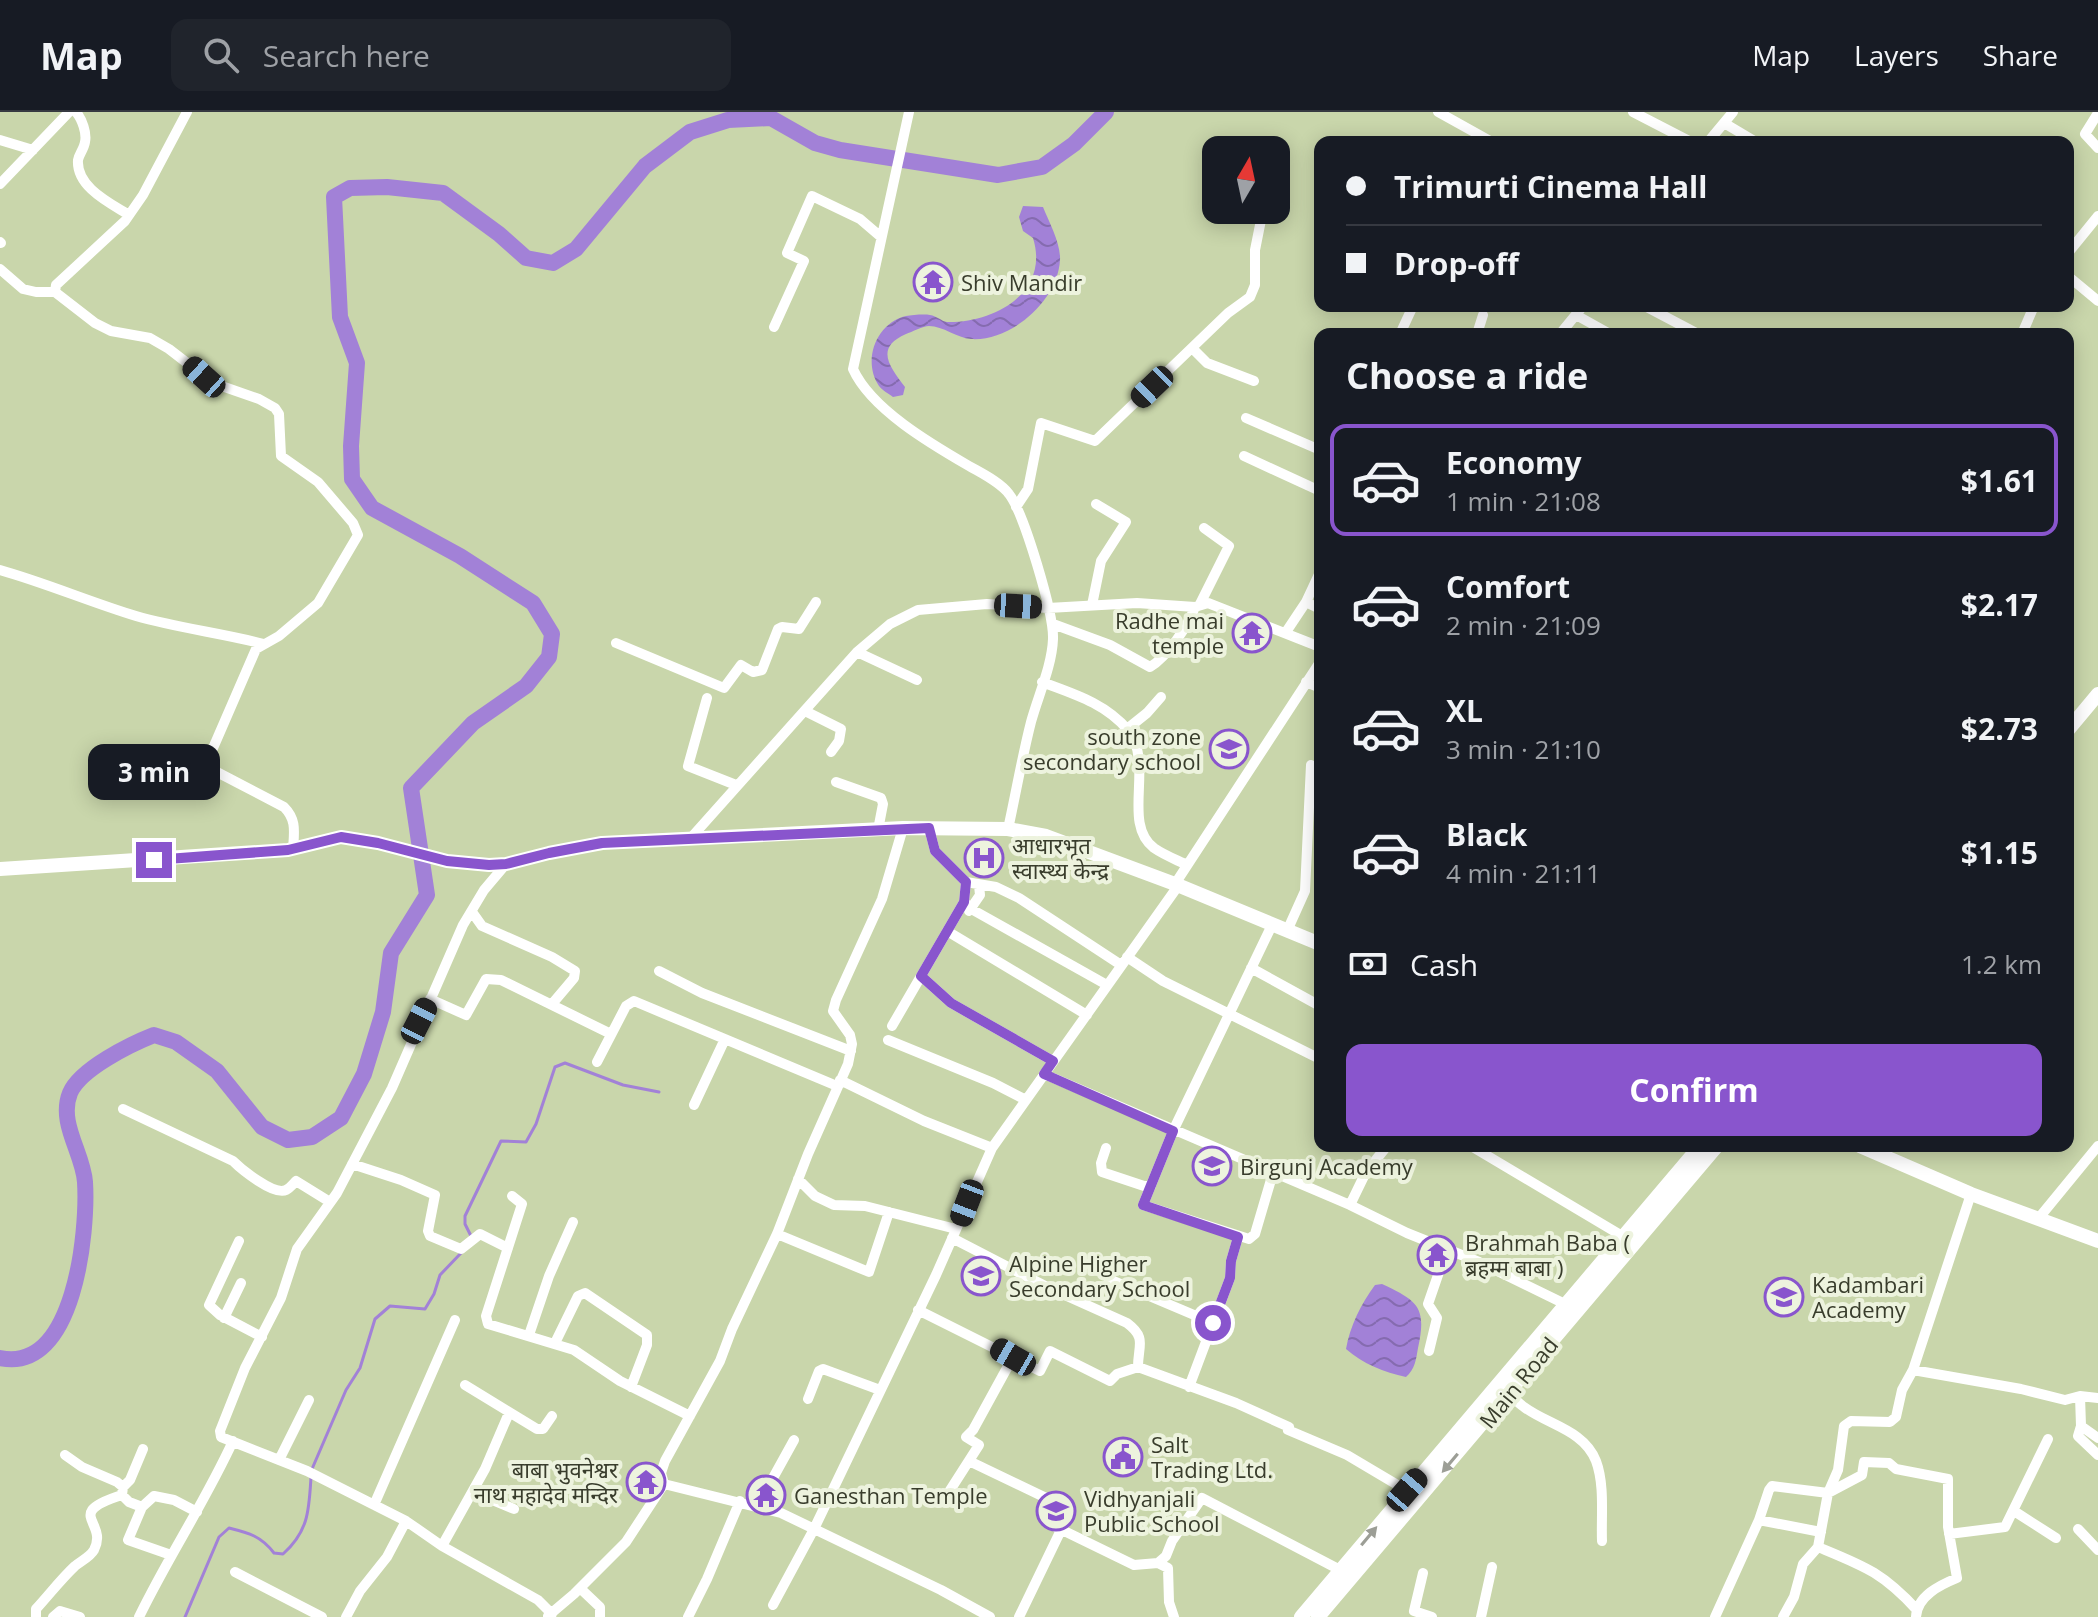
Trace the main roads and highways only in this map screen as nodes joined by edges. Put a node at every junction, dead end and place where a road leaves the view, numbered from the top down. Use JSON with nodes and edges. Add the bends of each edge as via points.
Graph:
{"nodes":[{"id":1,"x":2098,"y":694,"type":"edge"},
{"id":2,"x":2074,"y":721,"type":"edge"},
{"id":3,"x":0,"y":869,"type":"edge"},
{"id":4,"x":1314,"y":942,"type":"edge"},
{"id":5,"x":1695,"y":1152,"type":"edge"},
{"id":6,"x":1711,"y":1152,"type":"edge"},
{"id":7,"x":1874,"y":1152,"type":"edge"},
{"id":8,"x":1629,"y":1240,"type":"junction"},
{"id":9,"x":2098,"y":1241,"type":"edge"},
{"id":10,"x":1504,"y":1389,"type":"junction"},
{"id":11,"x":1347,"y":1573,"type":"junction"},
{"id":12,"x":1301,"y":1617,"type":"edge"},
{"id":13,"x":1318,"y":1617,"type":"edge"}],
"edges":[{"from":1,"to":2,"type":"main road"},
{"from":3,"to":4,"type":"main road","via":[[293,850],[341,837],[447,861],[506,864],[602,843],[903,828],[1008,829],[1046,836]]},
{"from":5,"to":8,"type":"main road","name":"Main Road"},
{"from":6,"to":8,"type":"main road","name":"Main Road"},
{"from":7,"to":9,"type":"main road"},
{"from":8,"to":10,"type":"main road","name":"Main Road"},
{"from":8,"to":10,"type":"main road","name":"Main Road","via":[[1565,1304]]},
{"from":10,"to":11,"type":"main road","name":"Main Road"},
{"from":11,"to":12,"type":"main road","name":"Main Road"},
{"from":11,"to":13,"type":"main road","name":"Main Road"}]}
